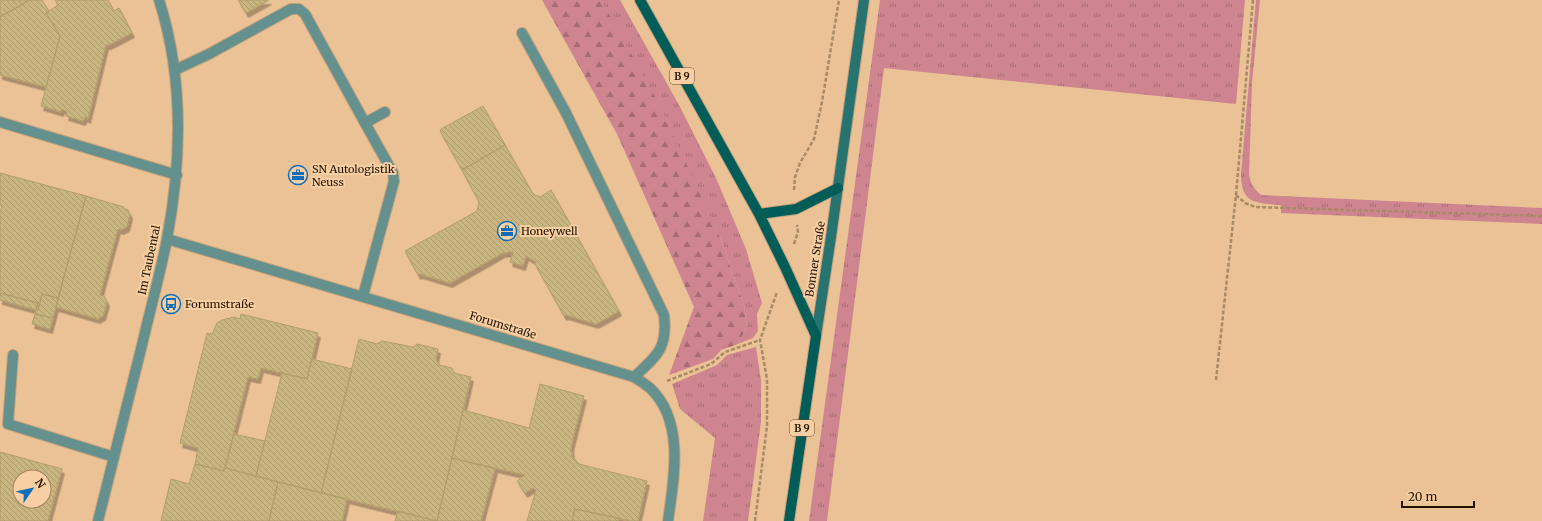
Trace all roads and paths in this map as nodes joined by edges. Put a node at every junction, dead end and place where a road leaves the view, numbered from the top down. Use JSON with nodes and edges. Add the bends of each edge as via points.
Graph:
{"nodes":[{"id":1,"x":158,"y":0,"type":"edge"},
{"id":2,"x":640,"y":0,"type":"edge"},
{"id":3,"x":864,"y":0,"type":"edge"},
{"id":4,"x":1253,"y":0,"type":"edge"},
{"id":5,"x":522,"y":33,"type":"dead end"},
{"id":6,"x":175,"y":70,"type":"junction"},
{"id":7,"x":385,"y":112,"type":"dead end"},
{"id":8,"x":0,"y":122,"type":"edge"},
{"id":9,"x":365,"y":123,"type":"junction"},
{"id":10,"x":176,"y":175,"type":"junction"},
{"id":11,"x":838,"y":188,"type":"junction"},
{"id":12,"x":1236,"y":195,"type":"junction"},
{"id":13,"x":759,"y":214,"type":"junction"},
{"id":14,"x":1542,"y":216,"type":"edge"},
{"id":15,"x":167,"y":239,"type":"junction"},
{"id":16,"x":363,"y":296,"type":"junction"},
{"id":17,"x":816,"y":336,"type":"junction"},
{"id":18,"x":760,"y":340,"type":"dead end"},
{"id":19,"x":13,"y":355,"type":"dead end"},
{"id":20,"x":634,"y":377,"type":"junction"},
{"id":21,"x":1216,"y":380,"type":"dead end"},
{"id":22,"x":650,"y":388,"type":"junction"},
{"id":23,"x":114,"y":456,"type":"junction"},
{"id":24,"x":98,"y":521,"type":"edge"},
{"id":25,"x":668,"y":521,"type":"edge"},
{"id":26,"x":789,"y":521,"type":"edge"}],
"edges":[{"from":1,"to":6,"type":"street","name":"Im Taubental","via":[[165,20]]},
{"from":2,"to":13,"type":"main road","number":"B 9"},
{"from":3,"to":11,"type":"main road","name":"Bonner Straße"},
{"from":4,"to":12,"type":"path"},
{"from":5,"to":20,"type":"street","via":[[566,113],[664,316],[666,331],[662,346]]},
{"from":6,"to":9,"type":"street","via":[[291,9],[299,9],[305,14]]},
{"from":6,"to":10,"type":"street","name":"Im Taubental","via":[[179,126]]},
{"from":7,"to":9,"type":"street"},
{"from":8,"to":10,"type":"street"},
{"from":9,"to":16,"type":"street","via":[[393,173],[394,181]]},
{"from":10,"to":15,"type":"street","name":"Im Taubental"},
{"from":11,"to":13,"type":"main road","via":[[796,209]]},
{"from":11,"to":17,"type":"main road","name":"Bonner Straße"},
{"from":12,"to":14,"type":"path","via":[[1255,207]]},
{"from":12,"to":21,"type":"path"},
{"from":13,"to":17,"type":"main road","number":"B 9"},
{"from":15,"to":16,"type":"street","name":"Forumstraße"},
{"from":15,"to":23,"type":"street","name":"Im Taubental"},
{"from":16,"to":20,"type":"street","name":"Forumstraße"},
{"from":17,"to":26,"type":"main road","name":"Bonner Straße","number":"B 9"},
{"from":18,"to":22,"type":"path","via":[[725,352],[711,364]]},
{"from":19,"to":23,"type":"street","via":[[8,424]]},
{"from":20,"to":22,"type":"street","name":"Forumstraße"},
{"from":22,"to":25,"type":"street","name":"Forumstraße","via":[[663,406],[673,432],[674,475]]},
{"from":23,"to":24,"type":"street","name":"Im Taubental"}]}
